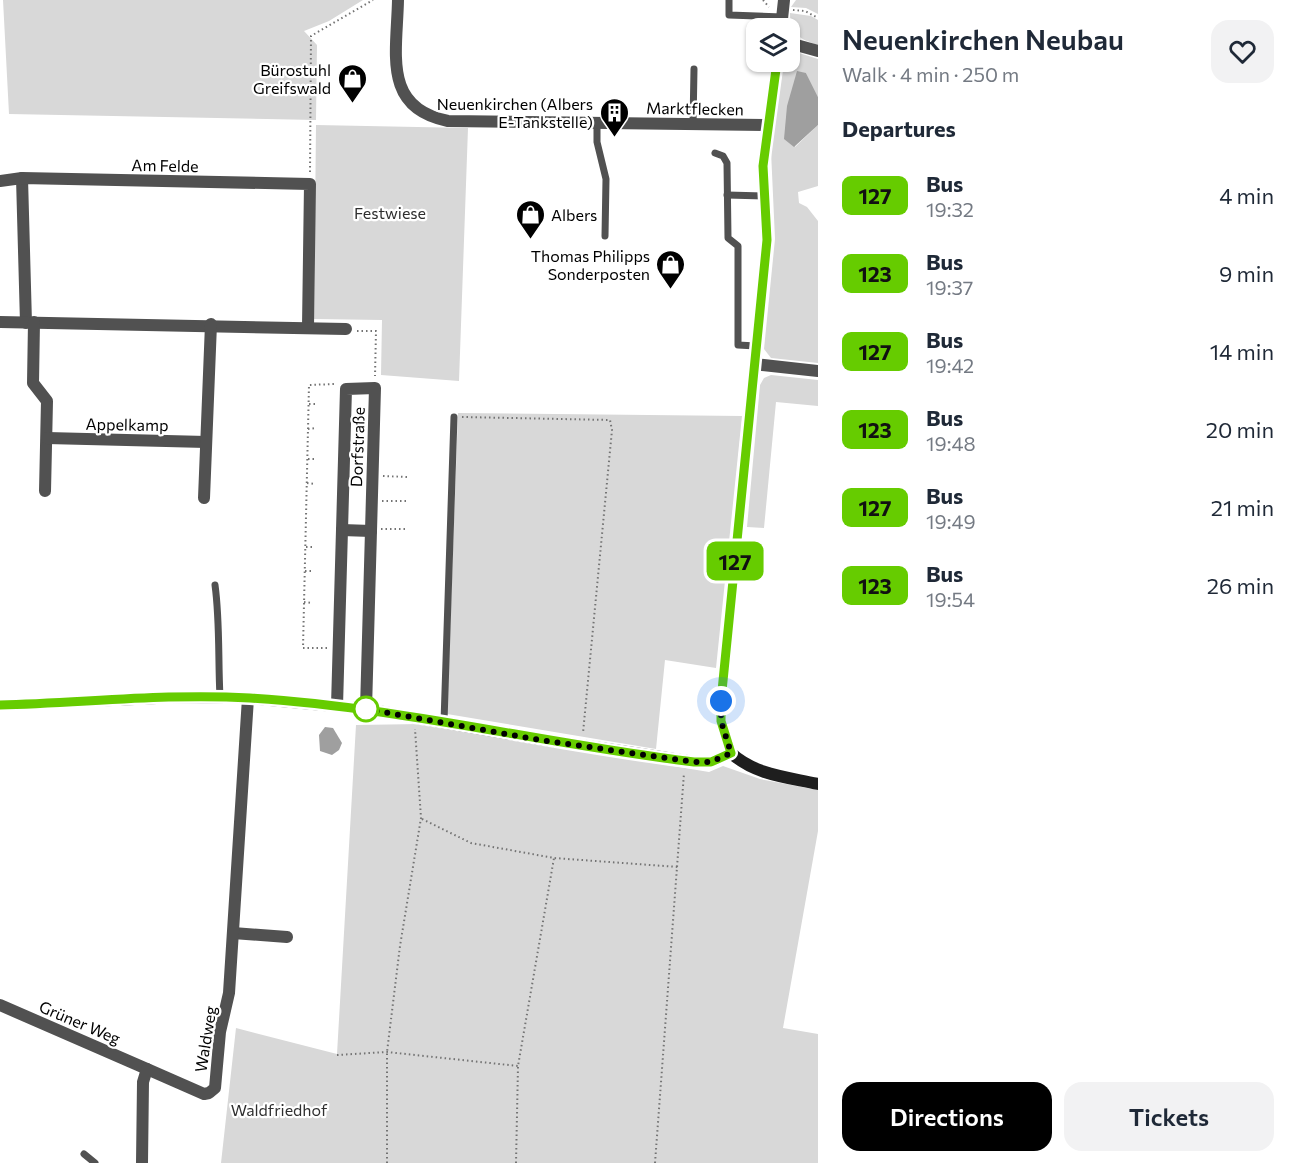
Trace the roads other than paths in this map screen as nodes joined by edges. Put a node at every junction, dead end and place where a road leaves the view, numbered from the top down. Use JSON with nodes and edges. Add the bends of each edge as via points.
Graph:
{"nodes":[{"id":1,"x":398,"y":0,"type":"edge"},
{"id":2,"x":729,"y":0,"type":"edge"},
{"id":3,"x":784,"y":0,"type":"edge"},
{"id":4,"x":749,"y":18,"type":"edge"},
{"id":5,"x":782,"y":18,"type":"edge"},
{"id":6,"x":800,"y":46,"type":"edge"},
{"id":7,"x":818,"y":51,"type":"edge"},
{"id":8,"x":694,"y":69,"type":"dead end"},
{"id":9,"x":775,"y":72,"type":"edge"},
{"id":10,"x":597,"y":123,"type":"junction"},
{"id":11,"x":693,"y":124,"type":"junction"},
{"id":12,"x":767,"y":125,"type":"junction"},
{"id":13,"x":715,"y":153,"type":"dead end"},
{"id":14,"x":22,"y":178,"type":"junction"},
{"id":15,"x":0,"y":181,"type":"edge"},
{"id":16,"x":728,"y":195,"type":"junction"},
{"id":17,"x":764,"y":196,"type":"junction"},
{"id":18,"x":605,"y":236,"type":"dead end"},
{"id":19,"x":0,"y":322,"type":"edge"},
{"id":20,"x":30,"y":322,"type":"junction"},
{"id":21,"x":211,"y":324,"type":"junction"},
{"id":22,"x":308,"y":327,"type":"junction"},
{"id":23,"x":346,"y":328,"type":"road end"},
{"id":24,"x":756,"y":346,"type":"junction"},
{"id":25,"x":754,"y":364,"type":"junction"},
{"id":26,"x":818,"y":371,"type":"edge"},
{"id":27,"x":454,"y":417,"type":"road end"},
{"id":28,"x":47,"y":438,"type":"junction"},
{"id":29,"x":206,"y":442,"type":"junction"},
{"id":30,"x":45,"y":490,"type":"dead end"},
{"id":31,"x":204,"y":498,"type":"dead end"},
{"id":32,"x":342,"y":530,"type":"junction"},
{"id":33,"x":371,"y":530,"type":"junction"},
{"id":34,"x":214,"y":585,"type":"dead end"},
{"id":35,"x":220,"y":697,"type":"junction"},
{"id":36,"x":248,"y":698,"type":"junction"},
{"id":37,"x":0,"y":705,"type":"edge"},
{"id":38,"x":338,"y":706,"type":"junction"},
{"id":39,"x":366,"y":709,"type":"junction"},
{"id":40,"x":444,"y":722,"type":"junction"},
{"id":41,"x":731,"y":753,"type":"junction"},
{"id":42,"x":818,"y":784,"type":"edge"},
{"id":43,"x":233,"y":933,"type":"junction"},
{"id":44,"x":287,"y":937,"type":"dead end"},
{"id":45,"x":0,"y":1005,"type":"edge"},
{"id":46,"x":147,"y":1069,"type":"junction"},
{"id":47,"x":84,"y":1154,"type":"dead end"},
{"id":48,"x":95,"y":1163,"type":"edge"},
{"id":49,"x":142,"y":1163,"type":"edge"}],
"edges":[{"from":1,"to":10,"type":"street","name":"Marktflecken","via":[[397,78],[408,102],[423,114],[448,121]]},
{"from":2,"to":4,"type":"lane","via":[[729,15]]},
{"from":3,"to":5,"type":"street"},
{"from":6,"to":7,"type":"street"},
{"from":8,"to":11,"type":"lane"},
{"from":9,"to":12,"type":"street","name":"Marktflecken"},
{"from":10,"to":11,"type":"street","name":"Marktflecken"},
{"from":10,"to":18,"type":"lane","via":[[597,142],[606,179]]},
{"from":11,"to":12,"type":"street","name":"Marktflecken"},
{"from":12,"to":17,"type":"street","name":"Marktflecken"},
{"from":13,"to":16,"type":"lane","via":[[727,163]]},
{"from":14,"to":15,"type":"street","name":"Am Felde"},
{"from":14,"to":20,"type":"street"},
{"from":14,"to":22,"type":"street","name":"Am Felde","via":[[310,184]]},
{"from":16,"to":17,"type":"lane"},
{"from":16,"to":24,"type":"lane","via":[[728,238],[738,246],[738,345]]},
{"from":17,"to":24,"type":"street","name":"Marktflecken","via":[[767,240]]},
{"from":19,"to":20,"type":"street"},
{"from":20,"to":21,"type":"street"},
{"from":20,"to":28,"type":"street","via":[[33,383],[46,401]]},
{"from":21,"to":22,"type":"street"},
{"from":21,"to":29,"type":"street"},
{"from":22,"to":23,"type":"street"},
{"from":24,"to":25,"type":"street","name":"Marktflecken"},
{"from":25,"to":26,"type":"street"},
{"from":25,"to":41,"type":"street","name":"Marktflecken","via":[[721,701],[721,721]]},
{"from":27,"to":40,"type":"lane"},
{"from":28,"to":29,"type":"street","name":"Appelkamp"},
{"from":28,"to":30,"type":"street"},
{"from":29,"to":31,"type":"street"},
{"from":32,"to":33,"type":"street"},
{"from":32,"to":33,"type":"street","name":"Dorfstraße","via":[[346,388],[375,388]]},
{"from":32,"to":38,"type":"street","name":"Dorfstraße"},
{"from":33,"to":39,"type":"street","name":"Dorfstraße"},
{"from":34,"to":35,"type":"lane"},
{"from":35,"to":36,"type":"street"},
{"from":35,"to":37,"type":"street"},
{"from":36,"to":38,"type":"street"},
{"from":36,"to":43,"type":"street","name":"Waldweg"},
{"from":38,"to":39,"type":"street"},
{"from":39,"to":40,"type":"street"},
{"from":40,"to":41,"type":"street","via":[[684,761],[711,762]]},
{"from":41,"to":42,"type":"street","via":[[759,771]]},
{"from":43,"to":44,"type":"street"},
{"from":43,"to":46,"type":"street","name":"Waldweg","via":[[215,1088],[204,1094]]},
{"from":45,"to":46,"type":"street","name":"Grüner Weg"},
{"from":46,"to":49,"type":"street","via":[[143,1082]]},
{"from":47,"to":48,"type":"lane"}]}
